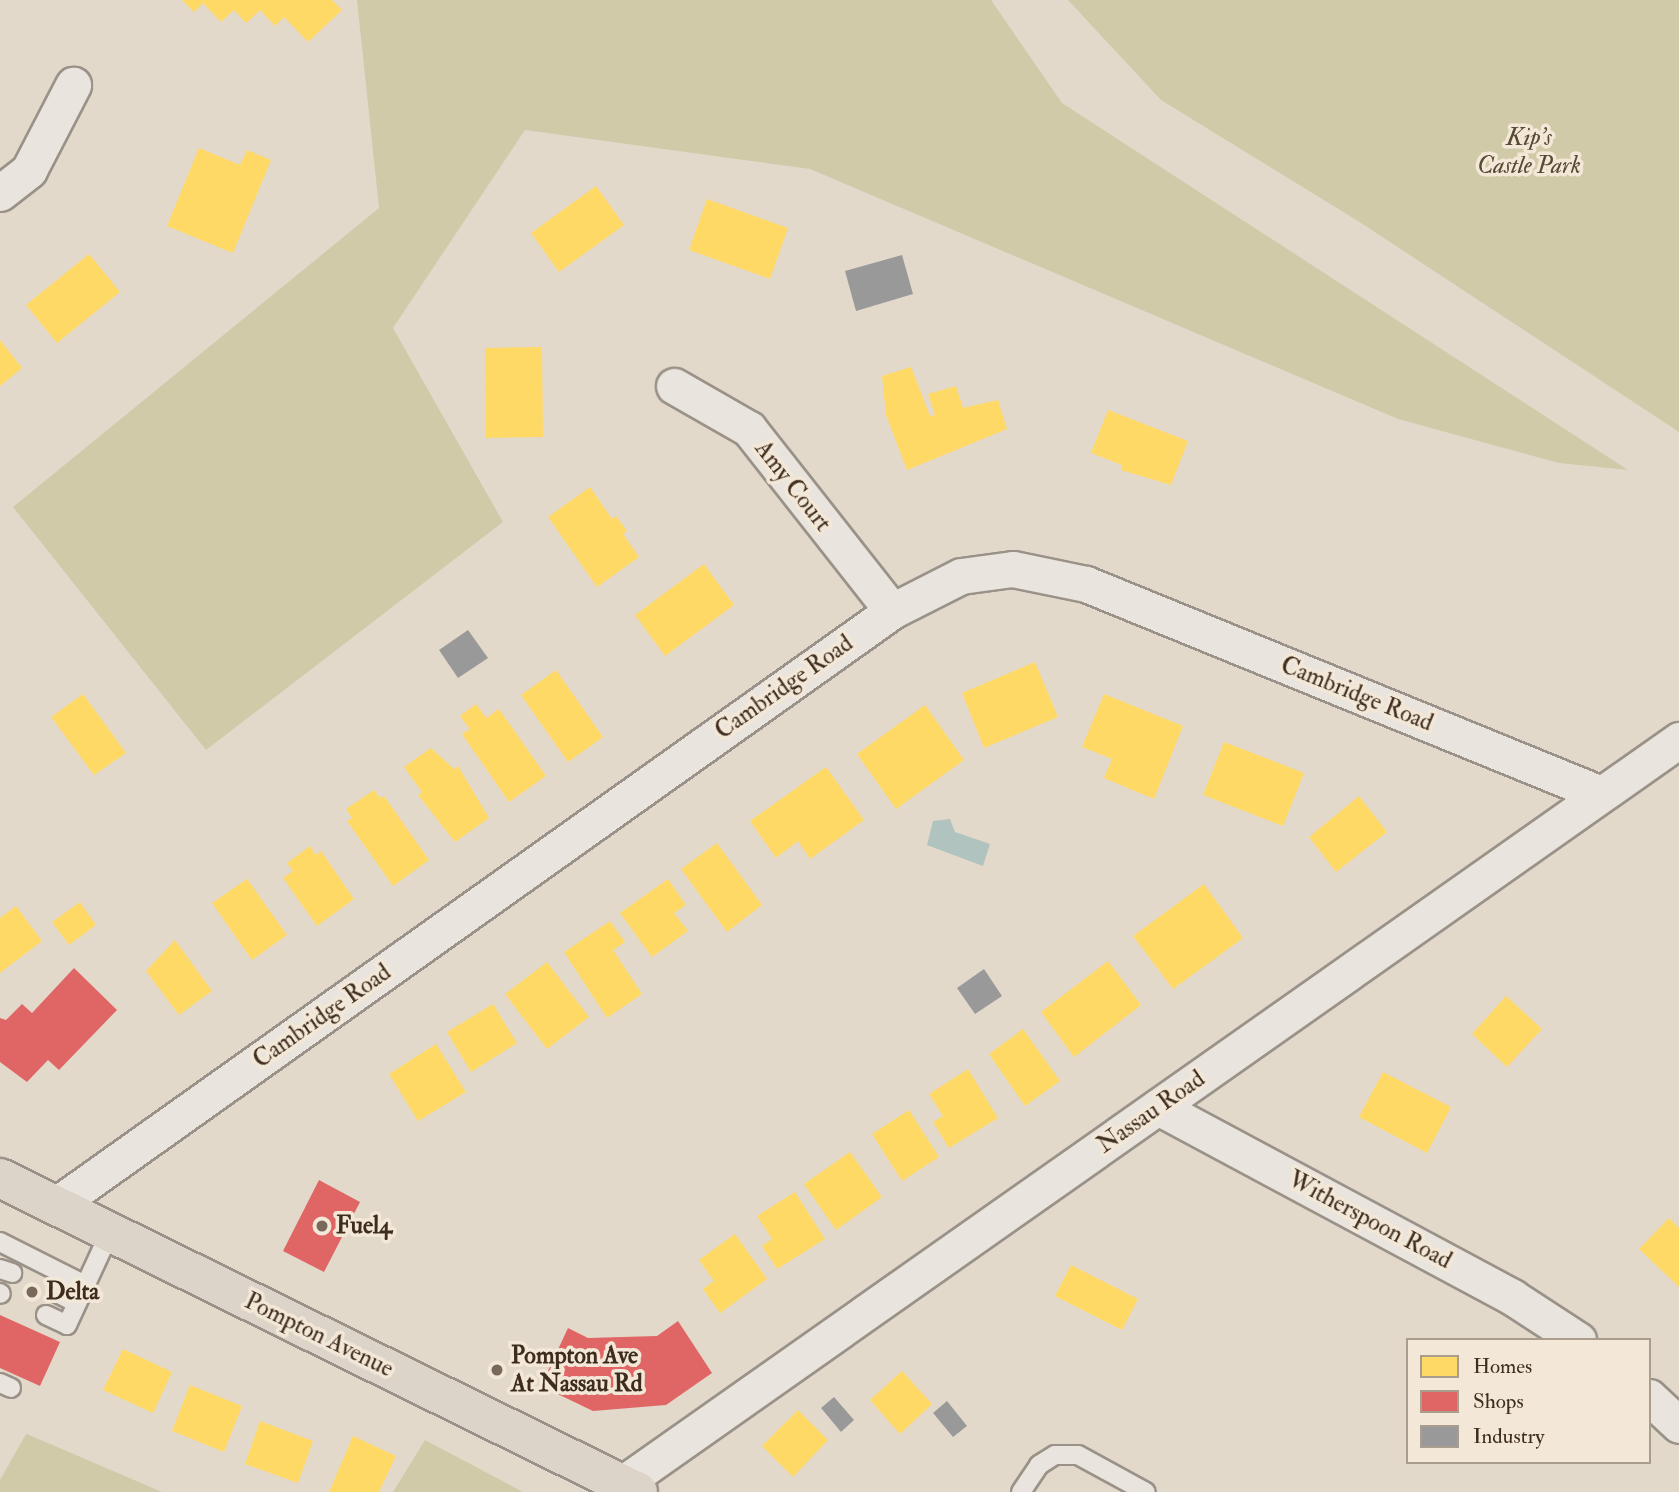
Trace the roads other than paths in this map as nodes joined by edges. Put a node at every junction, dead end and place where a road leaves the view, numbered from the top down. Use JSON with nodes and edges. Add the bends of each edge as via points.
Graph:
{"nodes":[{"id":1,"x":73,"y":85,"type":"dead end"},
{"id":2,"x":0,"y":193,"type":"edge"},
{"id":3,"x":674,"y":386,"type":"dead end"},
{"id":4,"x":892,"y":611,"type":"junction"},
{"id":5,"x":1679,"y":740,"type":"edge"},
{"id":6,"x":1601,"y":794,"type":"junction"},
{"id":7,"x":1158,"y":1107,"type":"junction"},
{"id":8,"x":0,"y":1178,"type":"edge"},
{"id":9,"x":56,"y":1205,"type":"junction"},
{"id":10,"x":110,"y":1232,"type":"junction"},
{"id":11,"x":0,"y":1242,"type":"edge"},
{"id":12,"x":85,"y":1285,"type":"junction"},
{"id":13,"x":57,"y":1293,"type":"dead end"},
{"id":14,"x":77,"y":1303,"type":"junction"},
{"id":15,"x":46,"y":1315,"type":"dead end"},
{"id":16,"x":1575,"y":1338,"type":"edge"},
{"id":17,"x":1651,"y":1399,"type":"edge"},
{"id":18,"x":1679,"y":1425,"type":"edge"},
{"id":19,"x":630,"y":1488,"type":"edge"},
{"id":20,"x":1021,"y":1492,"type":"edge"},
{"id":21,"x":1146,"y":1492,"type":"edge"}],
"edges":[{"from":1,"to":2,"type":"street","via":[[29,170]]},
{"from":3,"to":4,"type":"street","name":"Amy Court","via":[[749,429]]},
{"from":4,"to":6,"type":"street","name":"Cambridge Road","via":[[961,576],[1013,569],[1062,576]]},
{"from":4,"to":9,"type":"street","name":"Cambridge Road"},
{"from":5,"to":6,"type":"street","name":"Nassau Road"},
{"from":6,"to":7,"type":"street","name":"Nassau Road"},
{"from":7,"to":16,"type":"street","name":"Witherspoon Road","via":[[1512,1297]]},
{"from":7,"to":19,"type":"street","name":"Nassau Road"},
{"from":8,"to":9,"type":"main road","name":"Pompton Avenue"},
{"from":9,"to":10,"type":"main road","name":"Pompton Avenue"},
{"from":10,"to":12,"type":"lane"},
{"from":10,"to":19,"type":"main road","name":"Pompton Avenue"},
{"from":11,"to":12,"type":"lane"},
{"from":12,"to":14,"type":"lane"},
{"from":13,"to":14,"type":"lane"},
{"from":14,"to":15,"type":"lane","via":[[66,1325]]},
{"from":17,"to":18,"type":"street"},
{"from":20,"to":21,"type":"lane","via":[[1039,1465],[1055,1455],[1078,1455]]}]}
